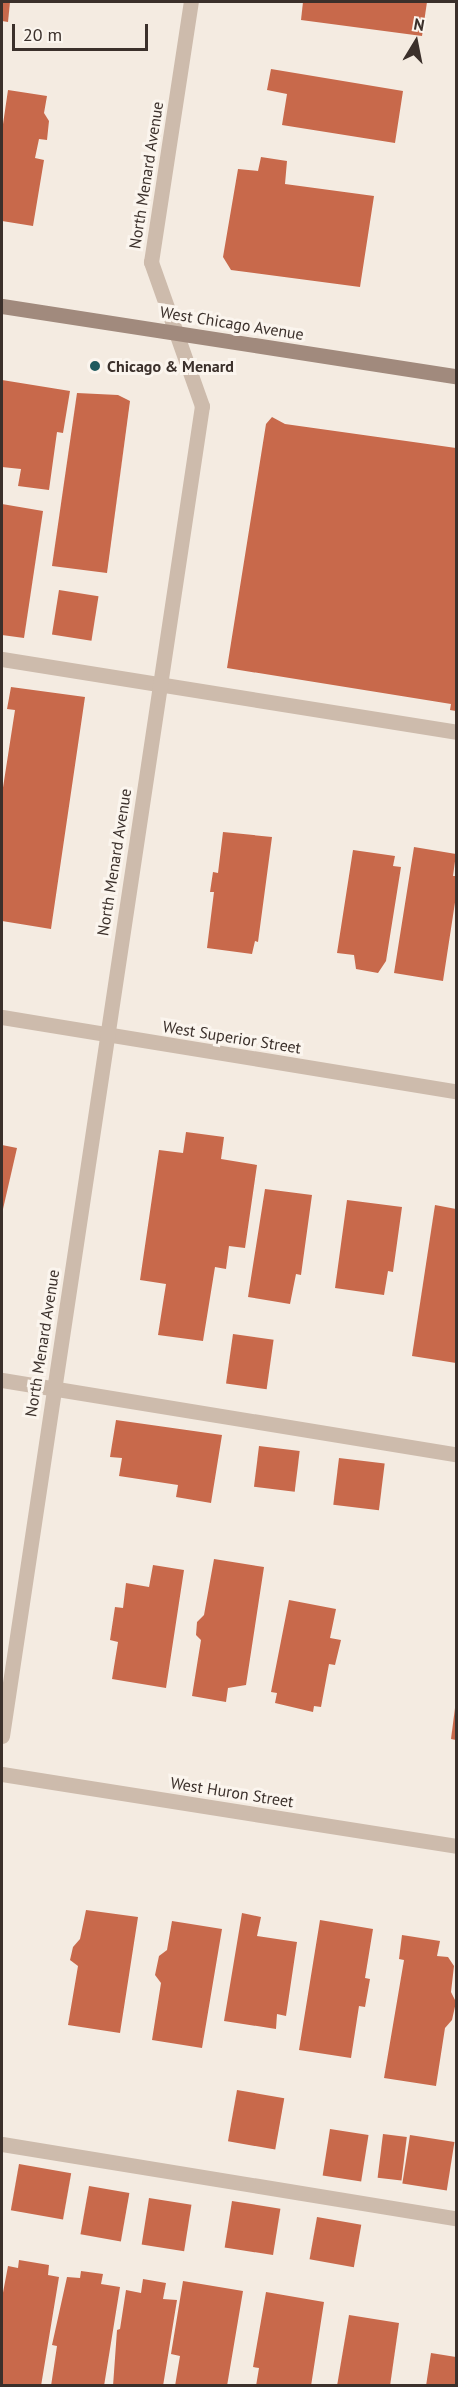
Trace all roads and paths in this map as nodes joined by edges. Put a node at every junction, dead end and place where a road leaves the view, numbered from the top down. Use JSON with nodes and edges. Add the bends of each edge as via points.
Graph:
{"nodes":[{"id":1,"x":190,"y":2,"type":"edge"},
{"id":2,"x":2,"y":306,"type":"edge"},
{"id":3,"x":176,"y":332,"type":"junction"},
{"id":4,"x":456,"y":376,"type":"edge"},
{"id":5,"x":2,"y":659,"type":"edge"},
{"id":6,"x":159,"y":685,"type":"junction"},
{"id":7,"x":456,"y":732,"type":"edge"},
{"id":8,"x":2,"y":1017,"type":"edge"},
{"id":9,"x":107,"y":1034,"type":"junction"},
{"id":10,"x":456,"y":1091,"type":"edge"},
{"id":11,"x":2,"y":1380,"type":"edge"},
{"id":12,"x":54,"y":1389,"type":"junction"},
{"id":13,"x":456,"y":1454,"type":"edge"},
{"id":14,"x":2,"y":1736,"type":"edge"},
{"id":15,"x":2,"y":1774,"type":"edge"},
{"id":16,"x":456,"y":1846,"type":"edge"},
{"id":17,"x":2,"y":2144,"type":"edge"},
{"id":18,"x":456,"y":2218,"type":"edge"}],
"edges":[{"from":1,"to":3,"type":"street","name":"North Menard Avenue","via":[[151,262]]},
{"from":2,"to":3,"type":"main road","name":"West Chicago Avenue"},
{"from":3,"to":4,"type":"main road","name":"West Chicago Avenue"},
{"from":3,"to":6,"type":"street","name":"North Menard Avenue","via":[[202,406]]},
{"from":5,"to":6,"type":"street"},
{"from":6,"to":7,"type":"street"},
{"from":6,"to":9,"type":"street","name":"North Menard Avenue"},
{"from":8,"to":9,"type":"street","name":"West Superior Street"},
{"from":9,"to":10,"type":"street","name":"West Superior Street"},
{"from":9,"to":12,"type":"street","name":"North Menard Avenue"},
{"from":11,"to":12,"type":"street"},
{"from":12,"to":13,"type":"street"},
{"from":12,"to":14,"type":"street","name":"North Menard Avenue"},
{"from":15,"to":16,"type":"street","name":"West Huron Street"},
{"from":17,"to":18,"type":"street"}]}
